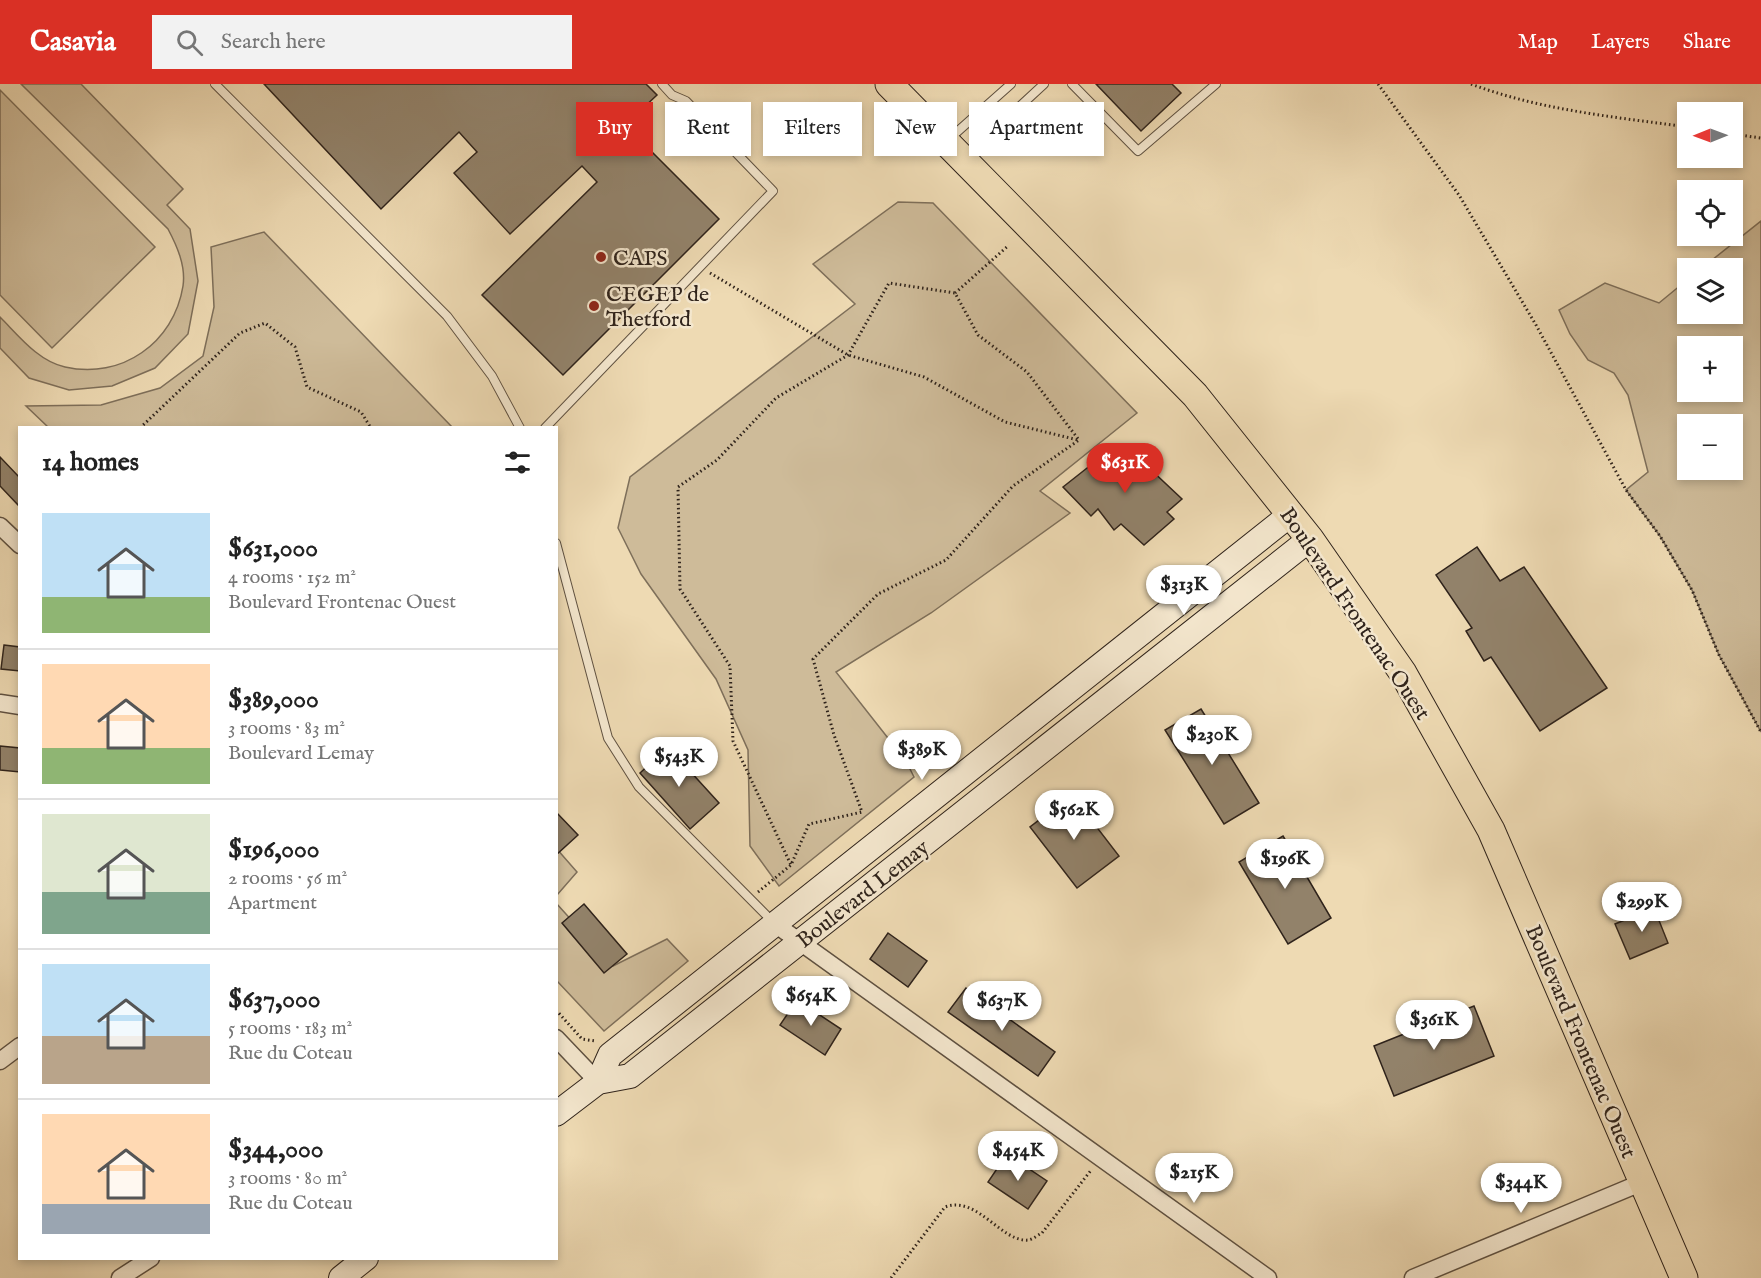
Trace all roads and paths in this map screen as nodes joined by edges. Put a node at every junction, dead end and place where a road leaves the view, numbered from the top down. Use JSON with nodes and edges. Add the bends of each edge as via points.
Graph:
{"nodes":[{"id":1,"x":215,"y":84,"type":"edge"},
{"id":2,"x":662,"y":84,"type":"edge"},
{"id":3,"x":889,"y":84,"type":"edge"},
{"id":4,"x":1011,"y":84,"type":"edge"},
{"id":5,"x":1044,"y":84,"type":"edge"},
{"id":6,"x":1072,"y":84,"type":"edge"},
{"id":7,"x":1216,"y":84,"type":"edge"},
{"id":8,"x":1378,"y":84,"type":"edge"},
{"id":9,"x":1471,"y":84,"type":"edge"},
{"id":10,"x":906,"y":102,"type":"edge"},
{"id":11,"x":1677,"y":125,"type":"edge"},
{"id":12,"x":1743,"y":136,"type":"edge"},
{"id":13,"x":1761,"y":138,"type":"edge"},
{"id":14,"x":957,"y":147,"type":"edge"},
{"id":15,"x":957,"y":149,"type":"edge"},
{"id":16,"x":957,"y":154,"type":"edge"},
{"id":17,"x":1008,"y":246,"type":"dead end"},
{"id":18,"x":699,"y":267,"type":"junction"},
{"id":19,"x":955,"y":293,"type":"junction"},
{"id":20,"x":848,"y":355,"type":"junction"},
{"id":21,"x":142,"y":426,"type":"edge"},
{"id":22,"x":370,"y":426,"type":"edge"},
{"id":23,"x":519,"y":426,"type":"edge"},
{"id":24,"x":547,"y":426,"type":"edge"},
{"id":25,"x":1079,"y":440,"type":"junction"},
{"id":26,"x":1292,"y":514,"type":"junction"},
{"id":27,"x":0,"y":526,"type":"edge"},
{"id":28,"x":1310,"y":538,"type":"junction"},
{"id":29,"x":18,"y":543,"type":"edge"},
{"id":30,"x":558,"y":550,"type":"edge"},
{"id":31,"x":1158,"y":620,"type":"junction"},
{"id":32,"x":1180,"y":642,"type":"junction"},
{"id":33,"x":0,"y":703,"type":"edge"},
{"id":34,"x":18,"y":706,"type":"edge"},
{"id":35,"x":1761,"y":732,"type":"edge"},
{"id":36,"x":958,"y":779,"type":"junction"},
{"id":37,"x":979,"y":800,"type":"junction"},
{"id":38,"x":791,"y":865,"type":"junction"},
{"id":39,"x":750,"y":898,"type":"junction"},
{"id":40,"x":775,"y":924,"type":"junction"},
{"id":41,"x":800,"y":942,"type":"junction"},
{"id":42,"x":558,"y":1040,"type":"edge"},
{"id":43,"x":18,"y":1048,"type":"edge"},
{"id":44,"x":0,"y":1061,"type":"edge"},
{"id":45,"x":598,"y":1082,"type":"junction"},
{"id":46,"x":558,"y":1112,"type":"edge"},
{"id":47,"x":1101,"y":1158,"type":"junction"},
{"id":48,"x":1643,"y":1182,"type":"junction"},
{"id":49,"x":148,"y":1260,"type":"edge"},
{"id":50,"x":364,"y":1260,"type":"edge"},
{"id":51,"x":120,"y":1278,"type":"edge"},
{"id":52,"x":341,"y":1278,"type":"edge"},
{"id":53,"x":891,"y":1278,"type":"edge"},
{"id":54,"x":1268,"y":1278,"type":"edge"},
{"id":55,"x":1413,"y":1278,"type":"edge"},
{"id":56,"x":1684,"y":1278,"type":"edge"}],
"edges":[{"from":1,"to":23,"type":"lane","via":[[447,316],[492,376]]},
{"from":2,"to":18,"type":"lane","via":[[672,95],[686,100],[773,190]]},
{"from":3,"to":10,"type":"main road","name":"Boulevard Frontenac Ouest"},
{"from":4,"to":14,"type":"lane"},
{"from":5,"to":15,"type":"lane"},
{"from":6,"to":7,"type":"lane","via":[[1138,151]]},
{"from":8,"to":35,"type":"path","via":[[1459,195],[1536,325],[1626,490],[1660,536],[1692,590],[1719,656]]},
{"from":9,"to":11,"type":"path","via":[[1508,98]]},
{"from":12,"to":13,"type":"path"},
{"from":16,"to":26,"type":"main road","name":"Boulevard Frontenac Ouest","via":[[1196,395]]},
{"from":17,"to":19,"type":"path"},
{"from":18,"to":20,"type":"path"},
{"from":18,"to":24,"type":"lane"},
{"from":19,"to":20,"type":"path","via":[[889,283]]},
{"from":19,"to":25,"type":"path","via":[[978,335],[1027,372]]},
{"from":20,"to":25,"type":"path","via":[[924,377],[1005,422]]},
{"from":20,"to":38,"type":"path","via":[[777,398],[717,460],[678,487],[680,588],[730,666],[733,741]]},
{"from":21,"to":22,"type":"path","via":[[240,333],[265,324],[295,347],[307,387],[361,412]]},
{"from":25,"to":38,"type":"path","via":[[1013,486],[946,560],[878,594],[813,659],[834,735],[862,812],[809,824]]},
{"from":26,"to":28,"type":"main road","name":"Boulevard Frontenac Ouest"},
{"from":26,"to":31,"type":"street","name":"Boulevard Lemay"},
{"from":27,"to":29,"type":"street"},
{"from":28,"to":32,"type":"street","name":"Boulevard Lemay"},
{"from":28,"to":48,"type":"main road","name":"Boulevard Frontenac Ouest","via":[[1403,673],[1491,830]]},
{"from":30,"to":39,"type":"lane","via":[[608,738],[639,787]]},
{"from":31,"to":32,"type":"street"},
{"from":31,"to":36,"type":"street","name":"Boulevard Lemay"},
{"from":32,"to":37,"type":"street","name":"Boulevard Lemay"},
{"from":33,"to":34,"type":"street"},
{"from":36,"to":37,"type":"street"},
{"from":36,"to":40,"type":"street","name":"Boulevard Lemay"},
{"from":37,"to":41,"type":"street","name":"Boulevard Lemay"},
{"from":38,"to":39,"type":"path"},
{"from":39,"to":40,"type":"lane"},
{"from":40,"to":41,"type":"street"},
{"from":40,"to":45,"type":"street","name":"Boulevard Lemay","via":[[610,1056]]},
{"from":41,"to":45,"type":"street","name":"Boulevard Lemay","via":[[630,1076]]},
{"from":41,"to":47,"type":"street"},
{"from":42,"to":45,"type":"street"},
{"from":43,"to":44,"type":"street"},
{"from":45,"to":46,"type":"street","name":"Boulevard Lemay"},
{"from":47,"to":53,"type":"path","via":[[1036,1237],[1017,1238],[954,1203],[945,1207]]},
{"from":47,"to":54,"type":"street"},
{"from":48,"to":55,"type":"street"},
{"from":48,"to":56,"type":"main road","name":"Boulevard Frontenac Ouest"},
{"from":49,"to":51,"type":"street"},
{"from":50,"to":52,"type":"street"}]}
